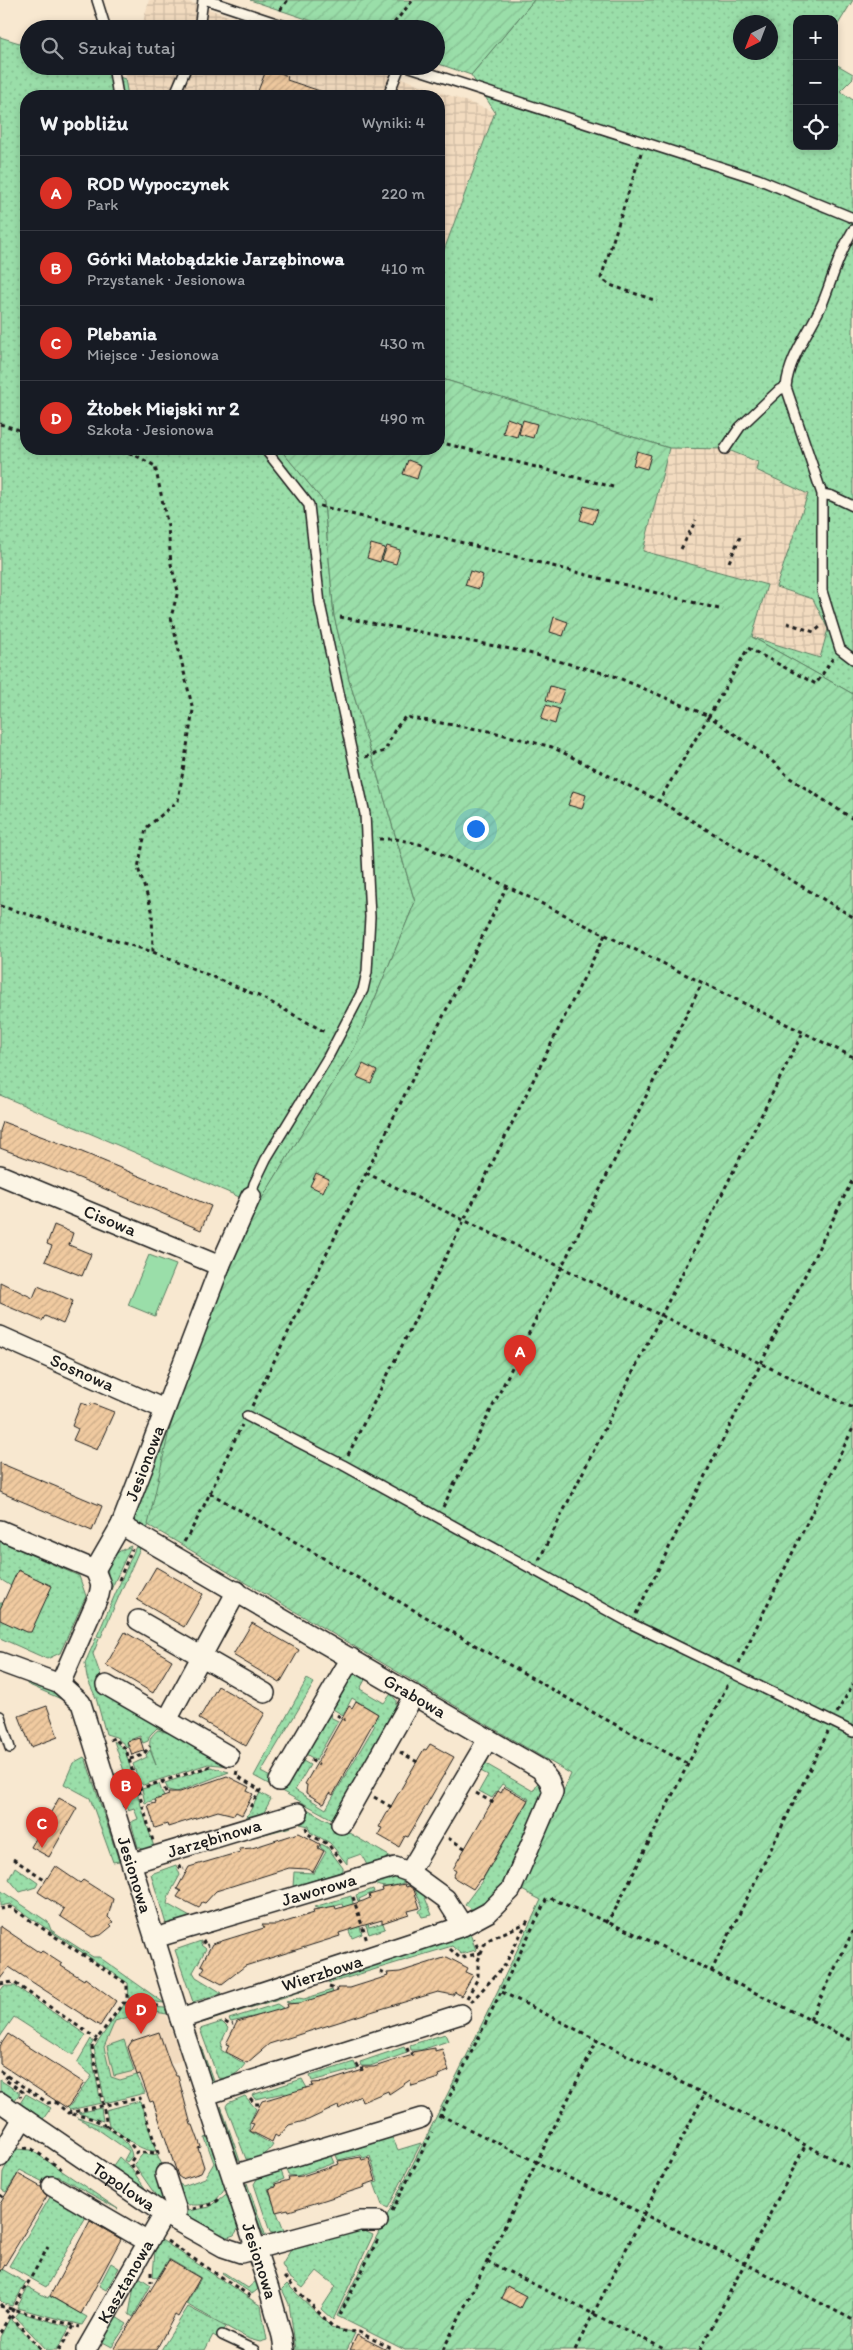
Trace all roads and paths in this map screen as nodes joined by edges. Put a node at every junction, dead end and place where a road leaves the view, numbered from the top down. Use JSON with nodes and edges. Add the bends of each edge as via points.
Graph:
{"nodes":[{"id":1,"x":97,"y":0,"type":"edge"},
{"id":2,"x":203,"y":0,"type":"edge"},
{"id":3,"x":207,"y":0,"type":"edge"},
{"id":4,"x":288,"y":0,"type":"edge"},
{"id":5,"x":413,"y":0,"type":"edge"},
{"id":6,"x":280,"y":10,"type":"dead end"},
{"id":7,"x":103,"y":20,"type":"edge"},
{"id":8,"x":200,"y":20,"type":"edge"},
{"id":9,"x":267,"y":20,"type":"edge"},
{"id":10,"x":396,"y":20,"type":"edge"},
{"id":11,"x":114,"y":75,"type":"edge"},
{"id":12,"x":183,"y":75,"type":"edge"},
{"id":13,"x":396,"y":75,"type":"edge"},
{"id":14,"x":435,"y":75,"type":"edge"},
{"id":15,"x":117,"y":90,"type":"edge"},
{"id":16,"x":177,"y":90,"type":"edge"},
{"id":17,"x":390,"y":90,"type":"edge"},
{"id":18,"x":644,"y":143,"type":"junction"},
{"id":19,"x":853,"y":218,"type":"edge"},
{"id":20,"x":853,"y":230,"type":"edge"},
{"id":21,"x":656,"y":301,"type":"dead end"},
{"id":22,"x":786,"y":387,"type":"junction"},
{"id":23,"x":0,"y":424,"type":"edge"},
{"id":24,"x":20,"y":430,"type":"edge"},
{"id":25,"x":445,"y":444,"type":"edge"},
{"id":26,"x":726,"y":449,"type":"dead end"},
{"id":27,"x":135,"y":455,"type":"edge"},
{"id":28,"x":271,"y":455,"type":"edge"},
{"id":29,"x":613,"y":487,"type":"dead end"},
{"id":30,"x":822,"y":494,"type":"junction"},
{"id":31,"x":309,"y":506,"type":"junction"},
{"id":32,"x":853,"y":506,"type":"edge"},
{"id":33,"x":696,"y":520,"type":"dead end"},
{"id":34,"x":740,"y":537,"type":"dead end"},
{"id":35,"x":681,"y":550,"type":"dead end"},
{"id":36,"x":729,"y":562,"type":"dead end"},
{"id":37,"x":723,"y":610,"type":"dead end"},
{"id":38,"x":340,"y":617,"type":"dead end"},
{"id":39,"x":786,"y":623,"type":"dead end"},
{"id":40,"x":825,"y":624,"type":"dead end"},
{"id":41,"x":840,"y":649,"type":"junction"},
{"id":42,"x":853,"y":659,"type":"edge"},
{"id":43,"x":709,"y":716,"type":"junction"},
{"id":44,"x":354,"y":759,"type":"junction"},
{"id":45,"x":658,"y":801,"type":"junction"},
{"id":46,"x":853,"y":819,"type":"edge"},
{"id":47,"x":368,"y":839,"type":"junction"},
{"id":48,"x":507,"y":886,"type":"junction"},
{"id":49,"x":0,"y":906,"type":"edge"},
{"id":50,"x":853,"y":917,"type":"edge"},
{"id":51,"x":604,"y":935,"type":"junction"},
{"id":52,"x":153,"y":952,"type":"junction"},
{"id":53,"x":702,"y":983,"type":"junction"},
{"id":54,"x":803,"y":1032,"type":"junction"},
{"id":55,"x":337,"y":1038,"type":"junction"},
{"id":56,"x":853,"y":1057,"type":"edge"},
{"id":57,"x":366,"y":1173,"type":"junction"},
{"id":58,"x":0,"y":1175,"type":"edge"},
{"id":59,"x":853,"y":1178,"type":"edge"},
{"id":60,"x":251,"y":1196,"type":"joint"},
{"id":61,"x":464,"y":1221,"type":"junction"},
{"id":62,"x":220,"y":1266,"type":"junction"},
{"id":63,"x":562,"y":1269,"type":"junction"},
{"id":64,"x":662,"y":1314,"type":"junction"},
{"id":65,"x":0,"y":1336,"type":"edge"},
{"id":66,"x":761,"y":1363,"type":"junction"},
{"id":67,"x":853,"y":1408,"type":"edge"},
{"id":68,"x":164,"y":1409,"type":"junction"},
{"id":69,"x":247,"y":1416,"type":"junction"},
{"id":70,"x":343,"y":1465,"type":"junction"},
{"id":71,"x":210,"y":1493,"type":"junction"},
{"id":72,"x":438,"y":1516,"type":"junction"},
{"id":73,"x":121,"y":1525,"type":"junction"},
{"id":74,"x":0,"y":1530,"type":"edge"},
{"id":75,"x":176,"y":1555,"type":"junction"},
{"id":76,"x":95,"y":1570,"type":"junction"},
{"id":77,"x":534,"y":1570,"type":"junction"},
{"id":78,"x":237,"y":1591,"type":"junction"},
{"id":79,"x":138,"y":1620,"type":"dead end"},
{"id":80,"x":632,"y":1624,"type":"junction"},
{"id":81,"x":202,"y":1656,"type":"junction"},
{"id":82,"x":351,"y":1658,"type":"junction"},
{"id":83,"x":0,"y":1662,"type":"edge"},
{"id":84,"x":60,"y":1684,"type":"junction"},
{"id":85,"x":853,"y":1684,"type":"edge"},
{"id":86,"x":106,"y":1685,"type":"dead end"},
{"id":87,"x":265,"y":1694,"type":"dead end"},
{"id":88,"x":414,"y":1695,"type":"junction"},
{"id":89,"x":0,"y":1716,"type":"edge"},
{"id":90,"x":167,"y":1720,"type":"junction"},
{"id":91,"x":833,"y":1721,"type":"junction"},
{"id":92,"x":853,"y":1732,"type":"edge"},
{"id":93,"x":488,"y":1739,"type":"junction"},
{"id":94,"x":150,"y":1746,"type":"dead end"},
{"id":95,"x":10,"y":1748,"type":"dead end"},
{"id":96,"x":130,"y":1759,"type":"dead end"},
{"id":97,"x":226,"y":1764,"type":"junction"},
{"id":98,"x":688,"y":1764,"type":"dead end"},
{"id":99,"x":136,"y":1780,"type":"dead end"},
{"id":100,"x":162,"y":1781,"type":"junction"},
{"id":101,"x":279,"y":1781,"type":"dead end"},
{"id":102,"x":122,"y":1784,"type":"dead end"},
{"id":103,"x":138,"y":1789,"type":"dead end"},
{"id":104,"x":168,"y":1794,"type":"dead end"},
{"id":105,"x":246,"y":1813,"type":"dead end"},
{"id":106,"x":297,"y":1820,"type":"joint"},
{"id":107,"x":341,"y":1824,"type":"dead end"},
{"id":108,"x":434,"y":1830,"type":"junction"},
{"id":109,"x":302,"y":1832,"type":"dead end"},
{"id":110,"x":308,"y":1834,"type":"junction"},
{"id":111,"x":468,"y":1850,"type":"dead end"},
{"id":112,"x":13,"y":1859,"type":"dead end"},
{"id":113,"x":186,"y":1860,"type":"dead end"},
{"id":114,"x":132,"y":1863,"type":"junction"},
{"id":115,"x":178,"y":1863,"type":"dead end"},
{"id":116,"x":413,"y":1866,"type":"dead end"},
{"id":117,"x":46,"y":1880,"type":"dead end"},
{"id":118,"x":352,"y":1887,"type":"junction"},
{"id":119,"x":0,"y":1909,"type":"edge"},
{"id":120,"x":529,"y":1918,"type":"dead end"},
{"id":121,"x":526,"y":1923,"type":"junction"},
{"id":122,"x":463,"y":1926,"type":"junction"},
{"id":123,"x":853,"y":1931,"type":"edge"},
{"id":124,"x":156,"y":1938,"type":"junction"},
{"id":125,"x":456,"y":1955,"type":"dead end"},
{"id":126,"x":451,"y":1956,"type":"dead end"},
{"id":127,"x":375,"y":1963,"type":"junction"},
{"id":128,"x":711,"y":1972,"type":"junction"},
{"id":129,"x":388,"y":1975,"type":"dead end"},
{"id":130,"x":0,"y":1984,"type":"edge"},
{"id":131,"x":502,"y":1992,"type":"junction"},
{"id":132,"x":127,"y":2003,"type":"junction"},
{"id":133,"x":166,"y":2006,"type":"dead end"},
{"id":134,"x":464,"y":2008,"type":"junction"},
{"id":135,"x":180,"y":2019,"type":"junction"},
{"id":136,"x":810,"y":2020,"type":"junction"},
{"id":137,"x":97,"y":2039,"type":"junction"},
{"id":138,"x":598,"y":2039,"type":"junction"},
{"id":139,"x":853,"y":2041,"type":"edge"},
{"id":140,"x":0,"y":2071,"type":"edge"},
{"id":141,"x":705,"y":2093,"type":"junction"},
{"id":142,"x":206,"y":2095,"type":"junction"},
{"id":143,"x":0,"y":2102,"type":"edge"},
{"id":144,"x":103,"y":2106,"type":"junction"},
{"id":145,"x":68,"y":2113,"type":"junction"},
{"id":146,"x":440,"y":2115,"type":"junction"},
{"id":147,"x":23,"y":2118,"type":"junction"},
{"id":148,"x":421,"y":2118,"type":"dead end"},
{"id":149,"x":107,"y":2126,"type":"junction"},
{"id":150,"x":5,"y":2136,"type":"edge"},
{"id":151,"x":806,"y":2144,"type":"junction"},
{"id":152,"x":137,"y":2152,"type":"junction"},
{"id":153,"x":0,"y":2156,"type":"edge"},
{"id":154,"x":538,"y":2161,"type":"junction"},
{"id":155,"x":130,"y":2163,"type":"dead end"},
{"id":156,"x":853,"y":2169,"type":"edge"},
{"id":157,"x":165,"y":2174,"type":"dead end"},
{"id":158,"x":233,"y":2175,"type":"junction"},
{"id":159,"x":52,"y":2186,"type":"dead end"},
{"id":160,"x":646,"y":2214,"type":"junction"},
{"id":161,"x":171,"y":2215,"type":"junction"},
{"id":162,"x":382,"y":2225,"type":"junction"},
{"id":163,"x":154,"y":2239,"type":"junction"},
{"id":164,"x":48,"y":2247,"type":"dead end"},
{"id":165,"x":256,"y":2250,"type":"junction"},
{"id":166,"x":488,"y":2262,"type":"junction"},
{"id":167,"x":744,"y":2263,"type":"junction"},
{"id":168,"x":255,"y":2299,"type":"dead end"},
{"id":169,"x":1,"y":2306,"type":"edge"},
{"id":170,"x":13,"y":2310,"type":"junction"},
{"id":171,"x":594,"y":2314,"type":"junction"},
{"id":172,"x":10,"y":2315,"type":"junction"},
{"id":173,"x":340,"y":2315,"type":"dead end"},
{"id":174,"x":853,"y":2320,"type":"edge"},
{"id":175,"x":74,"y":2326,"type":"junction"},
{"id":176,"x":332,"y":2326,"type":"dead end"},
{"id":177,"x":84,"y":2328,"type":"dead end"},
{"id":178,"x":0,"y":2333,"type":"edge"},
{"id":179,"x":222,"y":2335,"type":"dead end"},
{"id":180,"x":42,"y":2350,"type":"edge"},
{"id":181,"x":59,"y":2350,"type":"edge"},
{"id":182,"x":86,"y":2350,"type":"edge"},
{"id":183,"x":254,"y":2350,"type":"edge"},
{"id":184,"x":284,"y":2350,"type":"edge"},
{"id":185,"x":394,"y":2350,"type":"edge"},
{"id":186,"x":443,"y":2350,"type":"edge"},
{"id":187,"x":575,"y":2350,"type":"edge"},
{"id":188,"x":666,"y":2350,"type":"edge"},
{"id":189,"x":700,"y":2350,"type":"edge"}],
"edges":[{"from":1,"to":7,"type":"lane"},
{"from":2,"to":8,"type":"lane"},
{"from":3,"to":9,"type":"lane"},
{"from":4,"to":6,"type":"path"},
{"from":5,"to":10,"type":"path"},
{"from":11,"to":15,"type":"lane"},
{"from":12,"to":16,"type":"lane"},
{"from":13,"to":17,"type":"lane"},
{"from":14,"to":18,"type":"lane"},
{"from":18,"to":19,"type":"lane","via":[[758,179]]},
{"from":18,"to":21,"type":"path","via":[[602,278],[610,285]]},
{"from":20,"to":22,"type":"lane","via":[[841,250],[823,301],[795,356]]},
{"from":22,"to":26,"type":"lane","via":[[740,427]]},
{"from":22,"to":30,"type":"lane"},
{"from":23,"to":24,"type":"path"},
{"from":25,"to":29,"type":"path"},
{"from":27,"to":52,"type":"path","via":[[155,466],[178,591],[171,617],[192,710],[178,801],[146,828],[138,868],[152,910]]},
{"from":28,"to":31,"type":"lane"},
{"from":30,"to":32,"type":"lane"},
{"from":30,"to":41,"type":"lane","via":[[822,591]]},
{"from":31,"to":37,"type":"path","via":[[325,506]]},
{"from":31,"to":44,"type":"lane","via":[[320,604]]},
{"from":33,"to":35,"type":"path"},
{"from":34,"to":36,"type":"path"},
{"from":38,"to":43,"type":"path","via":[[520,651],[614,676]]},
{"from":39,"to":40,"type":"path","via":[[814,632]]},
{"from":41,"to":42,"type":"lane"},
{"from":41,"to":43,"type":"path","via":[[816,684],[748,648]]},
{"from":43,"to":45,"type":"path"},
{"from":43,"to":46,"type":"path","via":[[771,760],[790,778]]},
{"from":44,"to":45,"type":"path","via":[[384,752],[405,717],[489,731],[552,747]]},
{"from":44,"to":47,"type":"lane"},
{"from":45,"to":50,"type":"path"},
{"from":47,"to":48,"type":"path","via":[[396,839],[423,844]]},
{"from":47,"to":55,"type":"lane","via":[[370,917],[367,972],[355,1008]]},
{"from":48,"to":51,"type":"path"},
{"from":48,"to":57,"type":"path"},
{"from":49,"to":52,"type":"path"},
{"from":51,"to":53,"type":"path"},
{"from":51,"to":61,"type":"path"},
{"from":52,"to":55,"type":"path","via":[[261,997]]},
{"from":53,"to":54,"type":"path"},
{"from":53,"to":63,"type":"path"},
{"from":54,"to":56,"type":"path"},
{"from":54,"to":64,"type":"path"},
{"from":55,"to":60,"type":"lane","via":[[300,1107],[266,1159]]},
{"from":57,"to":61,"type":"path"},
{"from":57,"to":69,"type":"path"},
{"from":58,"to":62,"type":"street","name":"Cisowa"},
{"from":59,"to":66,"type":"path"},
{"from":60,"to":62,"type":"street","name":"Jesionowa"},
{"from":61,"to":63,"type":"path"},
{"from":61,"to":70,"type":"path"},
{"from":62,"to":68,"type":"street","name":"Jesionowa"},
{"from":63,"to":64,"type":"path"},
{"from":63,"to":72,"type":"path"},
{"from":64,"to":66,"type":"path"},
{"from":64,"to":77,"type":"path"},
{"from":65,"to":68,"type":"street","name":"Sosnowa"},
{"from":66,"to":67,"type":"path"},
{"from":66,"to":80,"type":"path"},
{"from":68,"to":73,"type":"street","name":"Jesionowa"},
{"from":69,"to":70,"type":"lane"},
{"from":69,"to":71,"type":"path"},
{"from":70,"to":72,"type":"lane"},
{"from":71,"to":75,"type":"path","via":[[201,1515]]},
{"from":71,"to":98,"type":"path"},
{"from":72,"to":77,"type":"lane"},
{"from":73,"to":75,"type":"street","name":"Grabowa"},
{"from":73,"to":76,"type":"street","name":"Jesionowa"},
{"from":74,"to":76,"type":"street"},
{"from":75,"to":78,"type":"street","name":"Grabowa"},
{"from":76,"to":84,"type":"street","via":[[101,1585],[99,1595]]},
{"from":77,"to":80,"type":"lane"},
{"from":78,"to":81,"type":"street"},
{"from":78,"to":82,"type":"street","name":"Grabowa"},
{"from":79,"to":81,"type":"street"},
{"from":80,"to":91,"type":"lane"},
{"from":81,"to":87,"type":"street"},
{"from":81,"to":90,"type":"street"},
{"from":82,"to":88,"type":"street","name":"Grabowa"},
{"from":82,"to":101,"type":"street"},
{"from":83,"to":84,"type":"street"},
{"from":84,"to":114,"type":"street","name":"Jesionowa","via":[[81,1703]]},
{"from":85,"to":91,"type":"path"},
{"from":86,"to":90,"type":"street"},
{"from":88,"to":93,"type":"street","name":"Grabowa"},
{"from":88,"to":107,"type":"street"},
{"from":89,"to":95,"type":"lane"},
{"from":90,"to":97,"type":"street"},
{"from":91,"to":92,"type":"lane"},
{"from":91,"to":128,"type":"path"},
{"from":93,"to":108,"type":"street"},
{"from":93,"to":122,"type":"street","name":"Grabowa","via":[[540,1769],[550,1780],[553,1792],[512,1890],[489,1912]]},
{"from":94,"to":96,"type":"path","via":[[143,1755]]},
{"from":97,"to":100,"type":"path"},
{"from":97,"to":105,"type":"path","via":[[237,1772],[236,1775],[260,1790]]},
{"from":99,"to":102,"type":"path"},
{"from":100,"to":103,"type":"path"},
{"from":100,"to":104,"type":"path"},
{"from":106,"to":110,"type":"path","via":[[307,1827]]},
{"from":106,"to":114,"type":"street","name":"Jarzębinowa"},
{"from":108,"to":111,"type":"path"},
{"from":108,"to":116,"type":"street"},
{"from":109,"to":110,"type":"path"},
{"from":110,"to":118,"type":"path","via":[[328,1844],[346,1866]]},
{"from":112,"to":117,"type":"path"},
{"from":113,"to":115,"type":"path"},
{"from":114,"to":124,"type":"street","name":"Jesionowa"},
{"from":118,"to":122,"type":"street","name":"Jaworowa","via":[[395,1867],[409,1872],[446,1899]]},
{"from":118,"to":124,"type":"street","name":"Jaworowa"},
{"from":118,"to":127,"type":"path"},
{"from":119,"to":132,"type":"path","via":[[10,1906],[127,1984]]},
{"from":120,"to":121,"type":"path"},
{"from":121,"to":134,"type":"path","via":[[505,1965]]},
{"from":121,"to":134,"type":"path","via":[[490,1939],[484,1945],[478,1961],[478,1978]]},
{"from":122,"to":127,"type":"street","name":"Wierzbowa"},
{"from":123,"to":136,"type":"path"},
{"from":124,"to":135,"type":"street","name":"Jesionowa"},
{"from":125,"to":126,"type":"path"},
{"from":127,"to":129,"type":"path"},
{"from":127,"to":135,"type":"street","name":"Wierzbowa"},
{"from":128,"to":131,"type":"path","via":[[640,1936],[550,1898],[546,1900]]},
{"from":128,"to":136,"type":"path"},
{"from":130,"to":137,"type":"path","via":[[13,1982]]},
{"from":131,"to":138,"type":"path"},
{"from":131,"to":146,"type":"path"},
{"from":132,"to":133,"type":"path"},
{"from":132,"to":137,"type":"path","via":[[123,2003]]},
{"from":134,"to":142,"type":"street"},
{"from":135,"to":142,"type":"street","name":"Jesionowa"},
{"from":136,"to":139,"type":"path"},
{"from":137,"to":144,"type":"path","via":[[92,2046]]},
{"from":138,"to":141,"type":"path"},
{"from":138,"to":154,"type":"path"},
{"from":140,"to":145,"type":"path","via":[[6,2078],[48,2103],[55,2102]]},
{"from":141,"to":151,"type":"path"},
{"from":141,"to":160,"type":"path"},
{"from":142,"to":158,"type":"street","name":"Jesionowa"},
{"from":143,"to":147,"type":"street","name":"Topolowa"},
{"from":144,"to":145,"type":"path"},
{"from":144,"to":149,"type":"path"},
{"from":144,"to":152,"type":"path","via":[[140,2098],[158,2153]]},
{"from":145,"to":149,"type":"path","via":[[94,2119]]},
{"from":146,"to":154,"type":"path"},
{"from":146,"to":162,"type":"path"},
{"from":147,"to":150,"type":"street"},
{"from":147,"to":161,"type":"street","name":"Topolowa"},
{"from":148,"to":158,"type":"street"},
{"from":149,"to":152,"type":"path","via":[[128,2140]]},
{"from":150,"to":153,"type":"street"},
{"from":151,"to":156,"type":"path"},
{"from":151,"to":167,"type":"path"},
{"from":152,"to":155,"type":"path"},
{"from":154,"to":160,"type":"path"},
{"from":154,"to":166,"type":"path"},
{"from":157,"to":161,"type":"street"},
{"from":158,"to":161,"type":"path","via":[[226,2192],[213,2204]]},
{"from":158,"to":165,"type":"street","name":"Jesionowa"},
{"from":159,"to":163,"type":"street"},
{"from":160,"to":167,"type":"path"},
{"from":160,"to":171,"type":"path"},
{"from":161,"to":163,"type":"street","name":"Kasztanowa"},
{"from":161,"to":165,"type":"street","name":"Topolowa","via":[[222,2248],[242,2253]]},
{"from":162,"to":165,"type":"street","name":"Topolowa","via":[[359,2221]]},
{"from":162,"to":173,"type":"path"},
{"from":163,"to":168,"type":"path"},
{"from":163,"to":182,"type":"street","name":"Kasztanowa"},
{"from":164,"to":170,"type":"path"},
{"from":165,"to":184,"type":"street","name":"Jesionowa"},
{"from":166,"to":171,"type":"path"},
{"from":166,"to":186,"type":"path"},
{"from":167,"to":174,"type":"path"},
{"from":167,"to":189,"type":"path"},
{"from":169,"to":170,"type":"path"},
{"from":169,"to":172,"type":"path"},
{"from":170,"to":172,"type":"path"},
{"from":170,"to":175,"type":"path"},
{"from":171,"to":187,"type":"path"},
{"from":171,"to":188,"type":"path"},
{"from":172,"to":178,"type":"path"},
{"from":172,"to":180,"type":"path"},
{"from":175,"to":177,"type":"path"},
{"from":175,"to":181,"type":"path"},
{"from":176,"to":185,"type":"path","via":[[359,2332]]},
{"from":179,"to":183,"type":"lane"}]}
